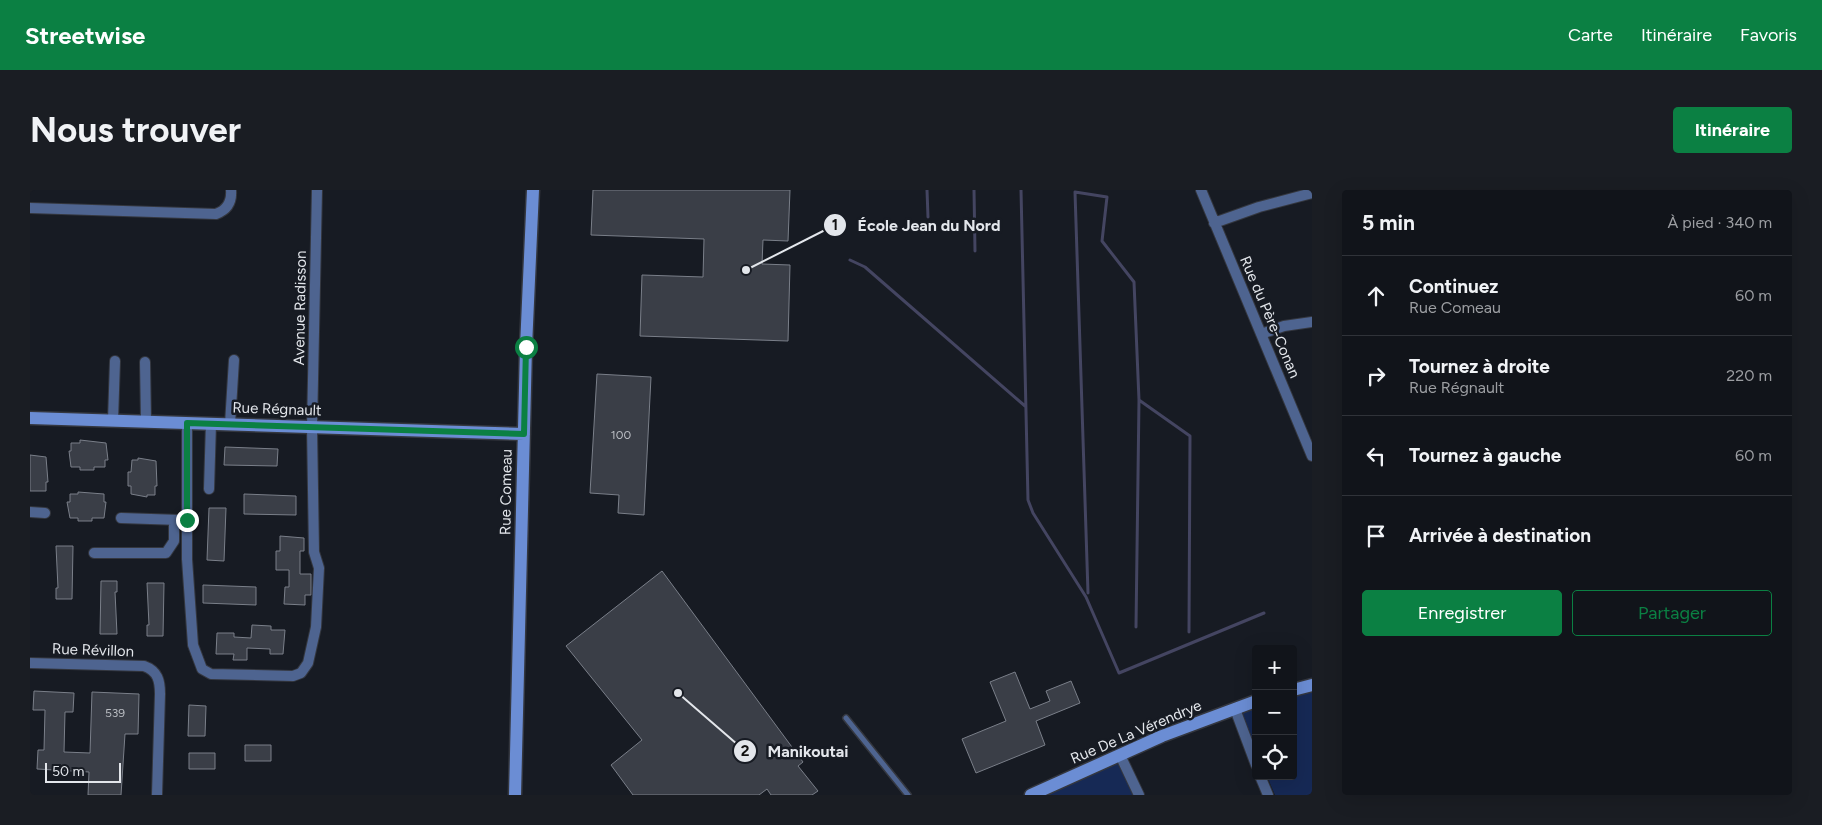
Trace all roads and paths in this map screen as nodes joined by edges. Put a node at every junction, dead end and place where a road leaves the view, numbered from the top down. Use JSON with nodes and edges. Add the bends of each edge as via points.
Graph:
{"nodes":[{"id":1,"x":231,"y":190,"type":"edge"},
{"id":2,"x":317,"y":190,"type":"edge"},
{"id":3,"x":533,"y":190,"type":"edge"},
{"id":4,"x":1201,"y":190,"type":"edge"},
{"id":5,"x":1312,"y":193,"type":"edge"},
{"id":6,"x":30,"y":208,"type":"edge"},
{"id":7,"x":1214,"y":223,"type":"junction"},
{"id":8,"x":1312,"y":322,"type":"edge"},
{"id":9,"x":1261,"y":334,"type":"junction"},
{"id":10,"x":234,"y":360,"type":"dead end"},
{"id":11,"x":115,"y":361,"type":"dead end"},
{"id":12,"x":145,"y":362,"type":"dead end"},
{"id":13,"x":30,"y":418,"type":"edge"},
{"id":14,"x":113,"y":420,"type":"junction"},
{"id":15,"x":146,"y":421,"type":"junction"},
{"id":16,"x":187,"y":423,"type":"junction"},
{"id":17,"x":211,"y":424,"type":"junction"},
{"id":18,"x":230,"y":424,"type":"junction"},
{"id":19,"x":312,"y":427,"type":"junction"},
{"id":20,"x":524,"y":434,"type":"junction"},
{"id":21,"x":1310,"y":445,"type":"edge"},
{"id":22,"x":1312,"y":456,"type":"edge"},
{"id":23,"x":209,"y":490,"type":"dead end"},
{"id":24,"x":30,"y":512,"type":"edge"},
{"id":25,"x":45,"y":513,"type":"dead end"},
{"id":26,"x":121,"y":518,"type":"dead end"},
{"id":27,"x":174,"y":520,"type":"junction"},
{"id":28,"x":187,"y":520,"type":"junction"},
{"id":29,"x":94,"y":553,"type":"dead end"},
{"id":30,"x":30,"y":663,"type":"edge"},
{"id":31,"x":1312,"y":686,"type":"edge"},
{"id":32,"x":1297,"y":689,"type":"edge"},
{"id":33,"x":1252,"y":703,"type":"edge"},
{"id":34,"x":1235,"y":709,"type":"junction"},
{"id":35,"x":846,"y":718,"type":"dead end"},
{"id":36,"x":1252,"y":754,"type":"edge"},
{"id":37,"x":1120,"y":755,"type":"junction"},
{"id":38,"x":1262,"y":780,"type":"edge"},
{"id":39,"x":1039,"y":794,"type":"edge"},
{"id":40,"x":157,"y":795,"type":"edge"},
{"id":41,"x":515,"y":795,"type":"edge"},
{"id":42,"x":908,"y":795,"type":"edge"},
{"id":43,"x":1139,"y":795,"type":"edge"},
{"id":44,"x":1268,"y":795,"type":"edge"}],
"edges":[{"from":1,"to":6,"type":"street","via":[[232,199],[216,214]]},
{"from":2,"to":19,"type":"street","name":"Avenue Radisson"},
{"from":3,"to":20,"type":"street","name":"Rue Comeau"},
{"from":4,"to":7,"type":"street","name":"Rue du Père-Conan"},
{"from":5,"to":7,"type":"street"},
{"from":7,"to":9,"type":"street","name":"Rue du Père-Conan"},
{"from":8,"to":9,"type":"street","via":[[1284,326]]},
{"from":9,"to":21,"type":"street","name":"Rue du Père-Conan"},
{"from":10,"to":18,"type":"street"},
{"from":11,"to":14,"type":"street"},
{"from":12,"to":15,"type":"street"},
{"from":13,"to":14,"type":"street","name":"Rue Régnault"},
{"from":14,"to":15,"type":"street","name":"Rue Régnault"},
{"from":15,"to":16,"type":"street","name":"Rue Régnault"},
{"from":16,"to":17,"type":"street","name":"Rue Régnault"},
{"from":16,"to":28,"type":"street"},
{"from":17,"to":18,"type":"street","name":"Rue Régnault"},
{"from":17,"to":23,"type":"street"},
{"from":18,"to":19,"type":"street","name":"Rue Régnault"},
{"from":19,"to":20,"type":"street","name":"Rue Régnault"},
{"from":19,"to":28,"type":"street","name":"Avenue Radisson","via":[[314,552],[319,568],[316,627],[308,663],[300,673],[293,676],[211,674],[202,669],[193,645]]},
{"from":20,"to":41,"type":"street","name":"Rue Comeau"},
{"from":21,"to":22,"type":"street","name":"Rue du Père-Conan"},
{"from":24,"to":25,"type":"street"},
{"from":26,"to":27,"type":"street"},
{"from":27,"to":28,"type":"street"},
{"from":27,"to":29,"type":"street","via":[[174,541],[166,553]]},
{"from":30,"to":40,"type":"street","name":"Rue Révillon","via":[[144,666],[154,671],[160,681]]},
{"from":31,"to":32,"type":"street"},
{"from":33,"to":34,"type":"street","name":"Rue De La Vérendrye"},
{"from":34,"to":36,"type":"street"},
{"from":34,"to":37,"type":"street","name":"Rue De La Vérendrye"},
{"from":35,"to":42,"type":"lane"},
{"from":37,"to":39,"type":"street","name":"Rue De La Vérendrye"},
{"from":37,"to":43,"type":"street"},
{"from":38,"to":44,"type":"street"}]}
